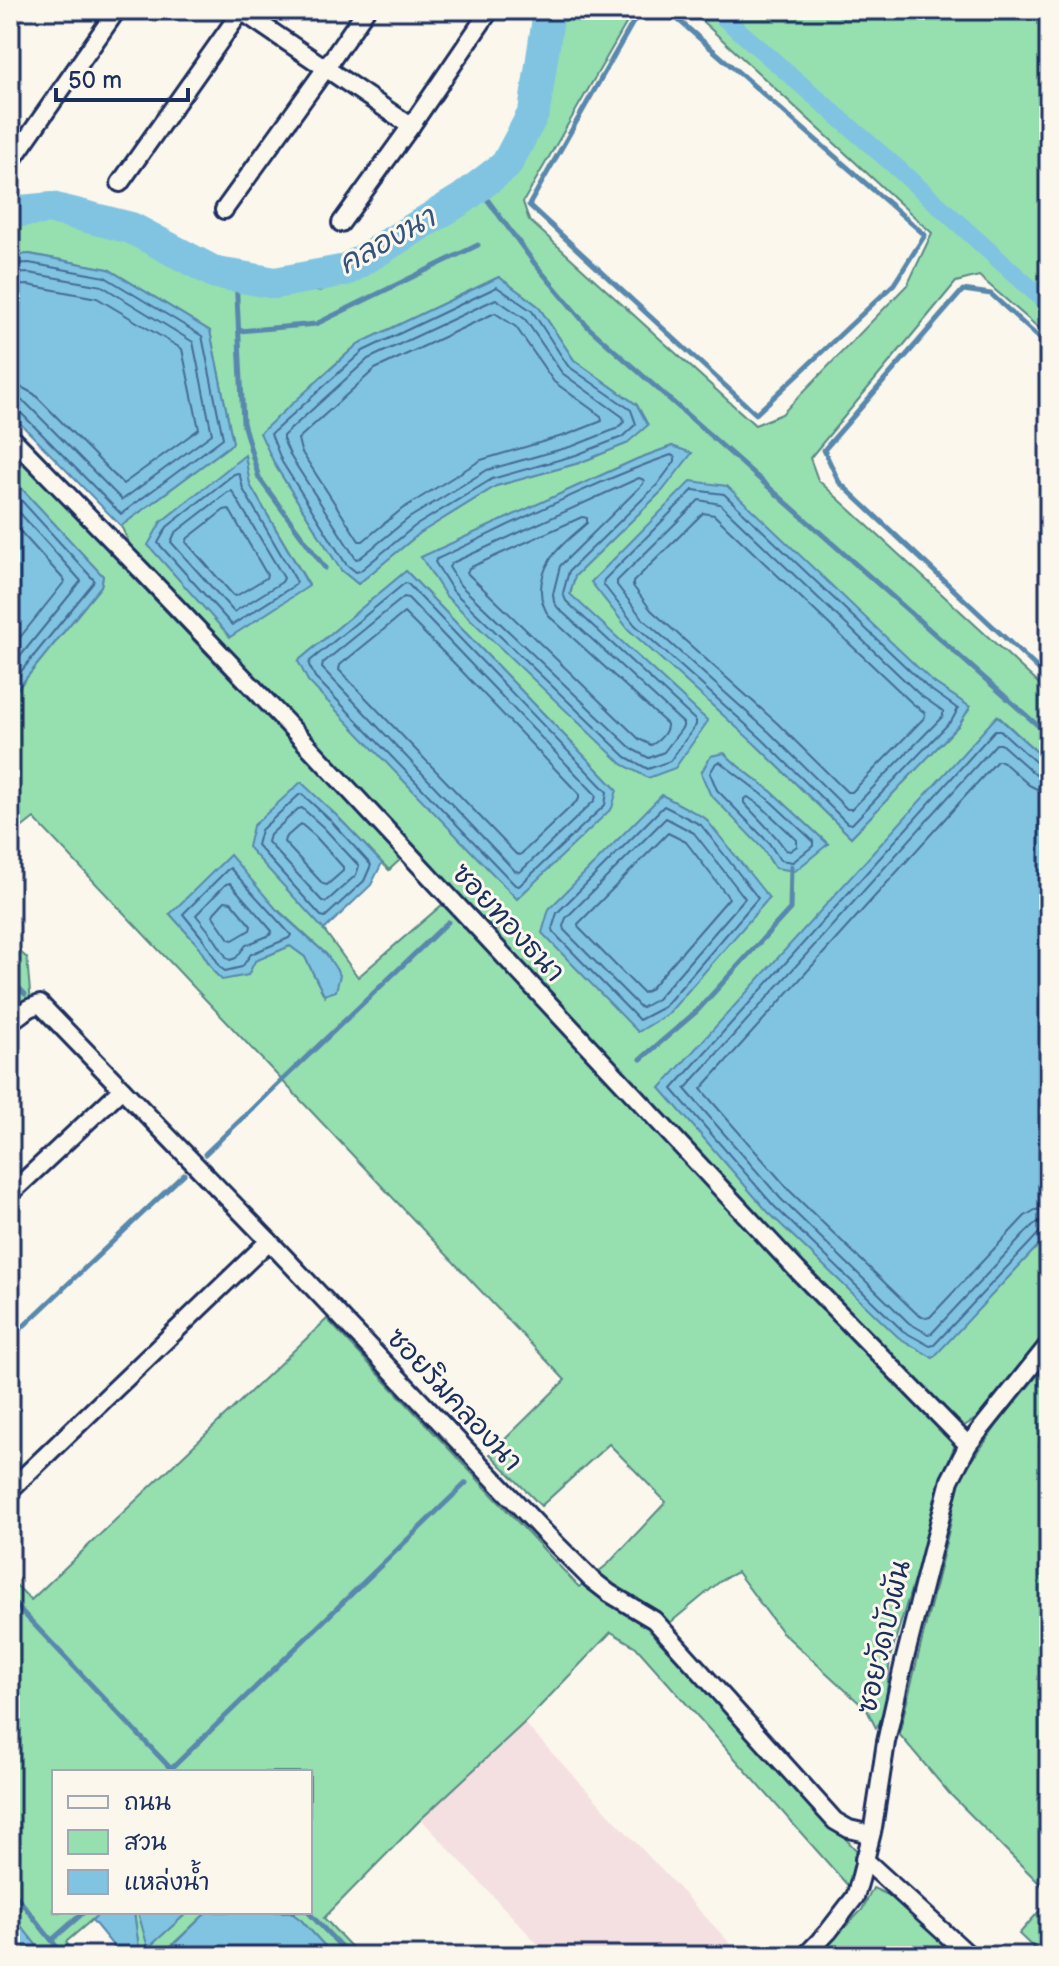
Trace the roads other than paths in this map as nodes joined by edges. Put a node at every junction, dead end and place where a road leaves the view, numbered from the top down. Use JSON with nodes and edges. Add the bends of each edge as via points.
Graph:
{"nodes":[{"id":1,"x":117,"y":10,"type":"edge"},
{"id":2,"x":241,"y":10,"type":"edge"},
{"id":3,"x":366,"y":10,"type":"edge"},
{"id":4,"x":490,"y":10,"type":"edge"},
{"id":5,"x":326,"y":68,"type":"junction"},
{"id":6,"x":411,"y":126,"type":"junction"},
{"id":7,"x":10,"y":163,"type":"edge"},
{"id":8,"x":120,"y":183,"type":"dead end"},
{"id":9,"x":224,"y":210,"type":"dead end"},
{"id":10,"x":341,"y":223,"type":"dead end"},
{"id":11,"x":10,"y":436,"type":"edge"},
{"id":12,"x":10,"y":1022,"type":"edge"},
{"id":13,"x":122,"y":1089,"type":"junction"},
{"id":14,"x":10,"y":1194,"type":"edge"},
{"id":15,"x":269,"y":1241,"type":"junction"},
{"id":16,"x":1049,"y":1344,"type":"edge"},
{"id":17,"x":968,"y":1445,"type":"junction"},
{"id":18,"x":10,"y":1490,"type":"edge"},
{"id":19,"x":871,"y":1834,"type":"junction"},
{"id":20,"x":864,"y":1859,"type":"junction"},
{"id":21,"x":805,"y":1956,"type":"edge"},
{"id":22,"x":970,"y":1956,"type":"edge"}],
"edges":[{"from":1,"to":7,"type":"street"},
{"from":2,"to":5,"type":"street"},
{"from":2,"to":8,"type":"street"},
{"from":3,"to":5,"type":"street"},
{"from":4,"to":6,"type":"street"},
{"from":5,"to":6,"type":"street"},
{"from":5,"to":9,"type":"street"},
{"from":6,"to":10,"type":"street"},
{"from":11,"to":17,"type":"street","name":"ซอยทองธนา"},
{"from":12,"to":13,"type":"street","name":"ซอยริมคลองนา","via":[[40,1004]]},
{"from":13,"to":14,"type":"street"},
{"from":13,"to":15,"type":"street","name":"ซอยริมคลองนา"},
{"from":15,"to":18,"type":"street"},
{"from":15,"to":19,"type":"street","name":"ซอยริมคลองนา","via":[[591,1579],[654,1620],[835,1821]]},
{"from":16,"to":17,"type":"street","name":"ซอยวัดบัวผัน"},
{"from":17,"to":19,"type":"street","name":"ซอยวัดบัวผัน","via":[[942,1508],[886,1742]]},
{"from":19,"to":20,"type":"street","name":"ซอยวัดบัวผัน"},
{"from":20,"to":21,"type":"street","name":"ซอยวัดบัวผัน","via":[[855,1897]]},
{"from":20,"to":22,"type":"street"}]}
